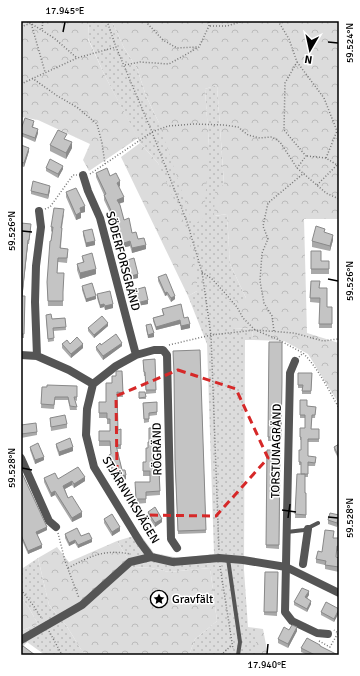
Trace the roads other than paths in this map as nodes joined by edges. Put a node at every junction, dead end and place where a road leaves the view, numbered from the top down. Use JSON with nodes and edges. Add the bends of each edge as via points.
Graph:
{"nodes":[{"id":1,"x":83,"y":175,"type":"road end"},
{"id":2,"x":39,"y":211,"type":"road end"},
{"id":3,"x":21,"y":355,"type":"edge"},
{"id":4,"x":136,"y":355,"type":"junction"},
{"id":5,"x":37,"y":356,"type":"junction"},
{"id":6,"x":295,"y":361,"type":"road end"},
{"id":7,"x":93,"y":384,"type":"junction"},
{"id":8,"x":21,"y":458,"type":"edge"},
{"id":9,"x":318,"y":523,"type":"dead end"},
{"id":10,"x":56,"y":527,"type":"road end"},
{"id":11,"x":308,"y":529,"type":"junction"},
{"id":12,"x":287,"y":532,"type":"junction"},
{"id":13,"x":177,"y":548,"type":"dead end"},
{"id":14,"x":151,"y":557,"type":"junction"},
{"id":15,"x":228,"y":558,"type":"junction"},
{"id":16,"x":303,"y":564,"type":"dead end"},
{"id":17,"x":286,"y":567,"type":"junction"},
{"id":18,"x":339,"y":593,"type":"edge"},
{"id":19,"x":328,"y":634,"type":"dead end"},
{"id":20,"x":21,"y":640,"type":"edge"},
{"id":21,"x":238,"y":655,"type":"edge"}],
"edges":[{"from":1,"to":4,"type":"street","name":"SÖDERFORSGRÄND","via":[[100,218]]},
{"from":2,"to":5,"type":"street","via":[[35,302]]},
{"from":3,"to":5,"type":"street"},
{"from":4,"to":7,"type":"street","via":[[116,366]]},
{"from":4,"to":13,"type":"street","name":"RÖGRÄND","via":[[154,350],[162,350],[167,355],[171,539]]},
{"from":5,"to":7,"type":"street"},
{"from":6,"to":12,"type":"street","name":"TORSTUNAGRÄND","via":[[290,372]]},
{"from":7,"to":14,"type":"street","name":"STJÄRNVIKSVÄGEN","via":[[87,409],[86,434],[94,467]]},
{"from":8,"to":10,"type":"street","via":[[49,520]]},
{"from":9,"to":11,"type":"lane"},
{"from":11,"to":12,"type":"lane"},
{"from":11,"to":16,"type":"street"},
{"from":12,"to":17,"type":"street","name":"TORSTUNAGRÄND"},
{"from":14,"to":15,"type":"street","via":[[173,562]]},
{"from":14,"to":20,"type":"street","via":[[130,562],[82,605]]},
{"from":15,"to":17,"type":"street"},
{"from":15,"to":21,"type":"lane","via":[[240,642]]},
{"from":17,"to":18,"type":"street"},
{"from":17,"to":19,"type":"street","name":"TORSTUNAGRÄND","via":[[285,612],[292,621],[317,633]]}]}
